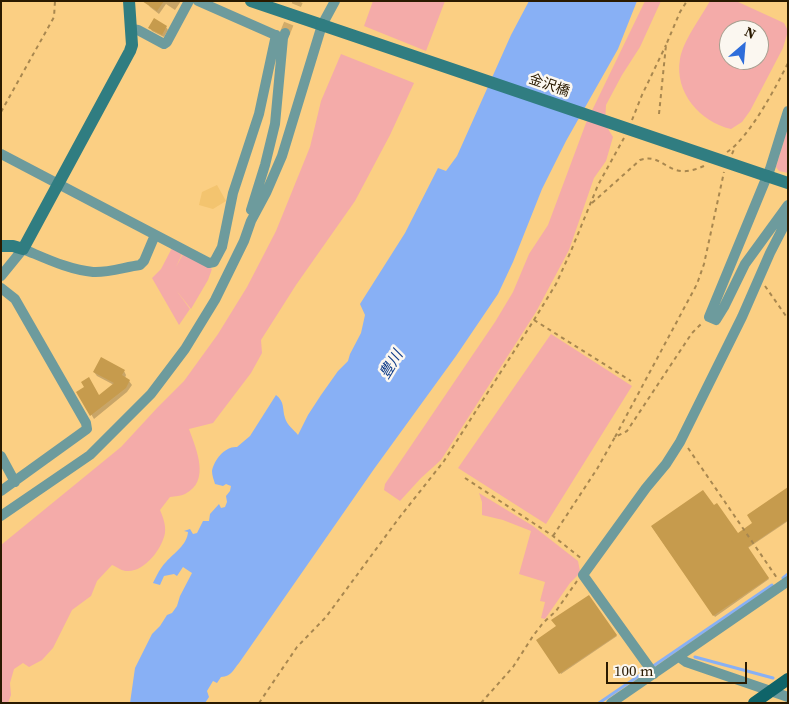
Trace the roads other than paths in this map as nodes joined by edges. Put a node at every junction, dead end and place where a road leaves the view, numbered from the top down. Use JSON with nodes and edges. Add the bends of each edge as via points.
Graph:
{"nodes":[{"id":1,"x":129,"y":1,"type":"edge"},
{"id":2,"x":189,"y":1,"type":"edge"},
{"id":3,"x":198,"y":1,"type":"edge"},
{"id":4,"x":251,"y":1,"type":"edge"},
{"id":5,"x":335,"y":1,"type":"edge"},
{"id":6,"x":322,"y":25,"type":"junction"},
{"id":7,"x":132,"y":29,"type":"junction"},
{"id":8,"x":281,"y":35,"type":"junction"},
{"id":9,"x":788,"y":111,"type":"edge"},
{"id":10,"x":1,"y":154,"type":"edge"},
{"id":11,"x":767,"y":176,"type":"junction"},
{"id":12,"x":788,"y":182,"type":"edge"},
{"id":13,"x":58,"y":183,"type":"junction"},
{"id":14,"x":788,"y":205,"type":"edge"},
{"id":15,"x":788,"y":218,"type":"edge"},
{"id":16,"x":251,"y":222,"type":"junction"},
{"id":17,"x":155,"y":235,"type":"junction"},
{"id":18,"x":1,"y":246,"type":"edge"},
{"id":19,"x":22,"y":249,"type":"junction"},
{"id":20,"x":1,"y":276,"type":"edge"},
{"id":21,"x":1,"y":288,"type":"edge"},
{"id":22,"x":1,"y":456,"type":"edge"},
{"id":23,"x":15,"y":482,"type":"junction"},
{"id":24,"x":1,"y":490,"type":"edge"},
{"id":25,"x":1,"y":516,"type":"edge"},
{"id":26,"x":785,"y":583,"type":"edge"},
{"id":27,"x":679,"y":657,"type":"junction"},
{"id":28,"x":653,"y":673,"type":"junction"},
{"id":29,"x":788,"y":679,"type":"edge"},
{"id":30,"x":770,"y":691,"type":"junction"},
{"id":31,"x":788,"y":697,"type":"edge"},
{"id":32,"x":611,"y":703,"type":"edge"},
{"id":33,"x":754,"y":703,"type":"edge"}],
"edges":[{"from":1,"to":7,"type":"main road"},
{"from":2,"to":7,"type":"street","via":[[164,44]]},
{"from":3,"to":8,"type":"street"},
{"from":4,"to":6,"type":"main road","name":"金沢橋"},
{"from":5,"to":6,"type":"street"},
{"from":6,"to":11,"type":"main road","name":"金沢橋","bridge":true},
{"from":6,"to":16,"type":"street","via":[[282,156]]},
{"from":7,"to":13,"type":"main road","via":[[130,51]]},
{"from":8,"to":16,"type":"street","via":[[275,124]]},
{"from":8,"to":17,"type":"street","via":[[232,193],[222,247],[214,262],[209,263]]},
{"from":9,"to":11,"type":"street"},
{"from":10,"to":13,"type":"street"},
{"from":11,"to":12,"type":"main road","name":"金沢橋"},
{"from":11,"to":14,"type":"street","via":[[712,318],[724,307],[745,264]]},
{"from":13,"to":17,"type":"street"},
{"from":13,"to":19,"type":"main road"},
{"from":15,"to":28,"type":"street","via":[[680,442],[583,575]]},
{"from":16,"to":25,"type":"street","via":[[215,300],[151,394],[90,455]]},
{"from":17,"to":19,"type":"street","via":[[140,264],[94,272],[79,270]]},
{"from":18,"to":19,"type":"main road"},
{"from":19,"to":20,"type":"street"},
{"from":21,"to":23,"type":"street","via":[[15,300],[87,429]]},
{"from":22,"to":23,"type":"street"},
{"from":23,"to":24,"type":"street"},
{"from":26,"to":27,"type":"street"},
{"from":27,"to":28,"type":"street"},
{"from":27,"to":30,"type":"street"},
{"from":28,"to":32,"type":"street"},
{"from":29,"to":30,"type":"main road"},
{"from":30,"to":31,"type":"street"},
{"from":30,"to":33,"type":"main road"}]}
